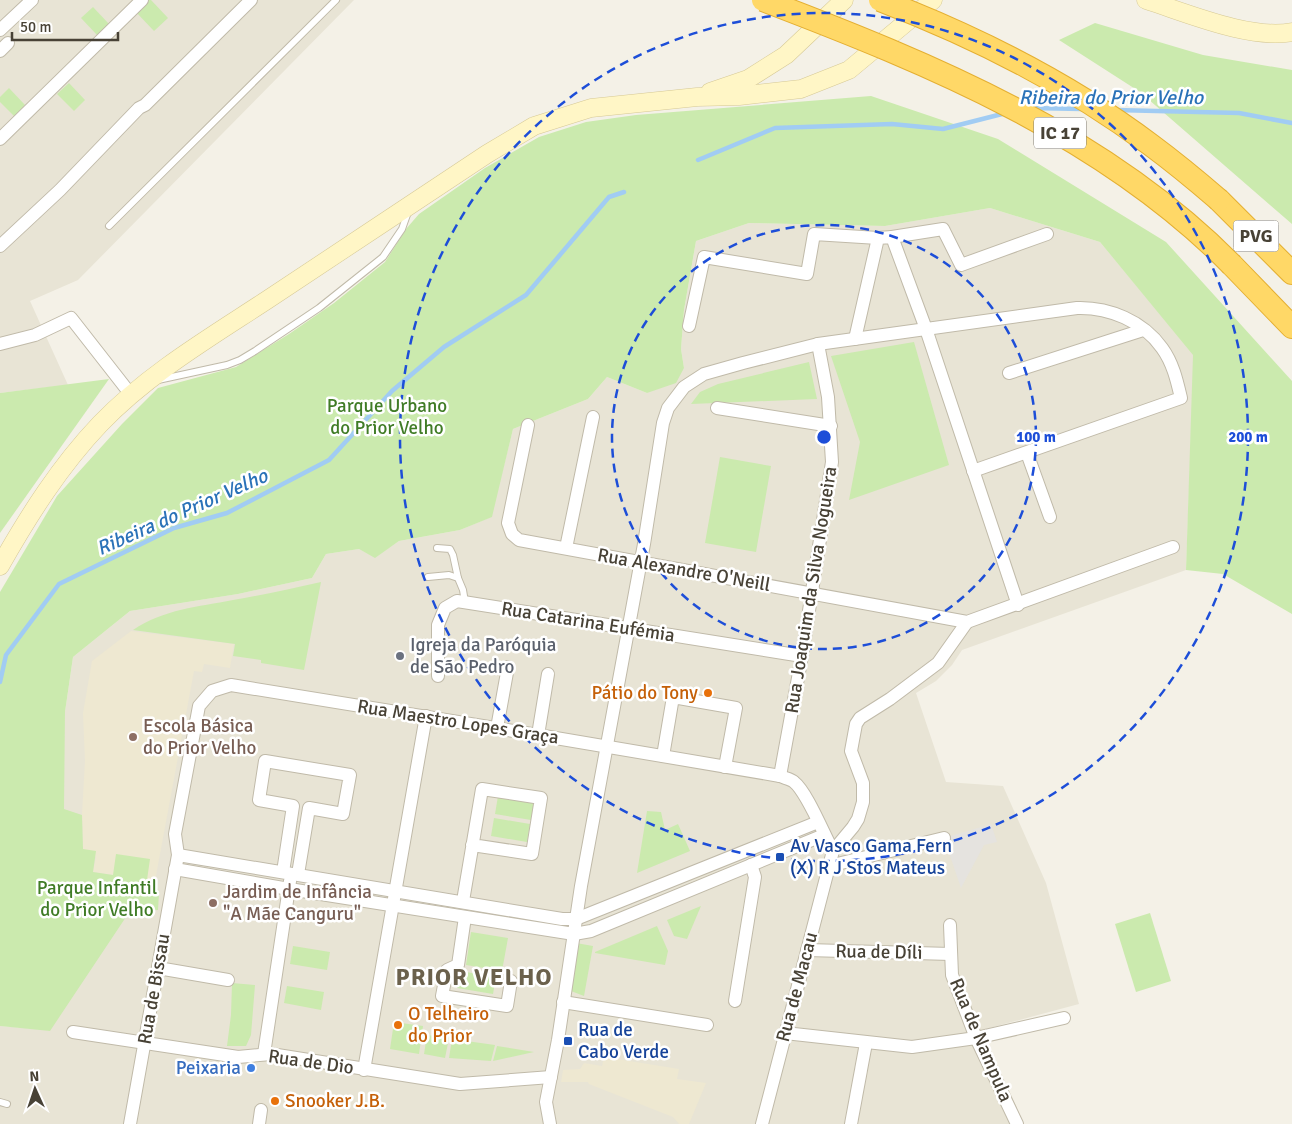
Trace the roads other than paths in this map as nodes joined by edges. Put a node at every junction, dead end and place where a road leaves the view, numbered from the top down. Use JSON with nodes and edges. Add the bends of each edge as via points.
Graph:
{"nodes":[{"id":1,"x":32,"y":0,"type":"edge"},
{"id":2,"x":142,"y":0,"type":"edge"},
{"id":3,"x":251,"y":0,"type":"edge"},
{"id":4,"x":336,"y":0,"type":"edge"},
{"id":5,"x":763,"y":0,"type":"edge"},
{"id":6,"x":844,"y":0,"type":"edge"},
{"id":7,"x":880,"y":0,"type":"edge"},
{"id":8,"x":933,"y":0,"type":"edge"},
{"id":9,"x":1146,"y":0,"type":"edge"},
{"id":10,"x":0,"y":30,"type":"edge"},
{"id":11,"x":1292,"y":32,"type":"edge"},
{"id":12,"x":697,"y":97,"type":"junction"},
{"id":13,"x":0,"y":139,"type":"edge"},
{"id":14,"x":1219,"y":200,"type":"junction"},
{"id":15,"x":410,"y":205,"type":"junction"},
{"id":16,"x":109,"y":226,"type":"dead end"},
{"id":17,"x":1047,"y":234,"type":"dead end"},
{"id":18,"x":892,"y":237,"type":"junction"},
{"id":19,"x":878,"y":238,"type":"junction"},
{"id":20,"x":0,"y":246,"type":"edge"},
{"id":21,"x":1292,"y":250,"type":"edge"},
{"id":22,"x":1292,"y":273,"type":"edge"},
{"id":23,"x":689,"y":326,"type":"dead end"},
{"id":24,"x":1292,"y":327,"type":"edge"},
{"id":25,"x":926,"y":329,"type":"junction"},
{"id":26,"x":1143,"y":330,"type":"junction"},
{"id":27,"x":855,"y":339,"type":"junction"},
{"id":28,"x":0,"y":344,"type":"edge"},
{"id":29,"x":818,"y":344,"type":"junction"},
{"id":30,"x":1008,"y":373,"type":"dead end"},
{"id":31,"x":147,"y":383,"type":"junction"},
{"id":32,"x":132,"y":396,"type":"junction"},
{"id":33,"x":717,"y":408,"type":"dead end"},
{"id":34,"x":593,"y":417,"type":"dead end"},
{"id":35,"x":528,"y":425,"type":"dead end"},
{"id":36,"x":831,"y":426,"type":"junction"},
{"id":37,"x":1028,"y":453,"type":"junction"},
{"id":38,"x":973,"y":471,"type":"junction"},
{"id":39,"x":1050,"y":517,"type":"dead end"},
{"id":40,"x":1173,"y":547,"type":"dead end"},
{"id":41,"x":436,"y":548,"type":"dead end"},
{"id":42,"x":566,"y":548,"type":"junction"},
{"id":43,"x":640,"y":562,"type":"junction"},
{"id":44,"x":0,"y":566,"type":"edge"},
{"id":45,"x":428,"y":577,"type":"dead end"},
{"id":46,"x":458,"y":578,"type":"junction"},
{"id":47,"x":812,"y":593,"type":"junction"},
{"id":48,"x":465,"y":602,"type":"junction"},
{"id":49,"x":1018,"y":604,"type":"junction"},
{"id":50,"x":968,"y":622,"type":"junction"},
{"id":51,"x":628,"y":628,"type":"junction"},
{"id":52,"x":802,"y":656,"type":"junction"},
{"id":53,"x":508,"y":667,"type":"dead end"},
{"id":54,"x":548,"y":674,"type":"dead end"},
{"id":55,"x":438,"y":676,"type":"dead end"},
{"id":56,"x":426,"y":716,"type":"junction"},
{"id":57,"x":497,"y":728,"type":"junction"},
{"id":58,"x":538,"y":735,"type":"junction"},
{"id":59,"x":607,"y":746,"type":"junction"},
{"id":60,"x":663,"y":756,"type":"junction"},
{"id":61,"x":726,"y":767,"type":"junction"},
{"id":62,"x":780,"y":776,"type":"junction"},
{"id":63,"x":293,"y":806,"type":"junction"},
{"id":64,"x":309,"y":808,"type":"junction"},
{"id":65,"x":818,"y":822,"type":"junction"},
{"id":66,"x":824,"y":835,"type":"junction"},
{"id":67,"x":944,"y":838,"type":"dead end"},
{"id":68,"x":472,"y":845,"type":"junction"},
{"id":69,"x":833,"y":851,"type":"junction"},
{"id":70,"x":178,"y":854,"type":"junction"},
{"id":71,"x":751,"y":865,"type":"junction"},
{"id":72,"x":829,"y":866,"type":"junction"},
{"id":73,"x":175,"y":868,"type":"junction"},
{"id":74,"x":291,"y":873,"type":"junction"},
{"id":75,"x":289,"y":889,"type":"junction"},
{"id":76,"x":397,"y":890,"type":"junction"},
{"id":77,"x":463,"y":901,"type":"junction"},
{"id":78,"x":394,"y":906,"type":"junction"},
{"id":79,"x":465,"y":917,"type":"junction"},
{"id":80,"x":576,"y":919,"type":"junction"},
{"id":81,"x":950,"y":925,"type":"dead end"},
{"id":82,"x":574,"y":934,"type":"junction"},
{"id":83,"x":807,"y":950,"type":"junction"},
{"id":84,"x":951,"y":954,"type":"junction"},
{"id":85,"x":158,"y":968,"type":"junction"},
{"id":86,"x":228,"y":980,"type":"dead end"},
{"id":87,"x":511,"y":981,"type":"dead end"},
{"id":88,"x":735,"y":1001,"type":"dead end"},
{"id":89,"x":563,"y":1002,"type":"junction"},
{"id":90,"x":1064,"y":1018,"type":"dead end"},
{"id":91,"x":707,"y":1025,"type":"dead end"},
{"id":92,"x":72,"y":1032,"type":"dead end"},
{"id":93,"x":785,"y":1033,"type":"junction"},
{"id":94,"x":976,"y":1038,"type":"junction"},
{"id":95,"x":145,"y":1043,"type":"junction"},
{"id":96,"x":866,"y":1043,"type":"junction"},
{"id":97,"x":264,"y":1054,"type":"junction"},
{"id":98,"x":364,"y":1070,"type":"junction"},
{"id":99,"x":551,"y":1077,"type":"junction"},
{"id":100,"x":261,"y":1110,"type":"dead end"},
{"id":101,"x":130,"y":1124,"type":"edge"},
{"id":102,"x":259,"y":1124,"type":"edge"},
{"id":103,"x":551,"y":1124,"type":"edge"},
{"id":104,"x":762,"y":1124,"type":"edge"},
{"id":105,"x":851,"y":1124,"type":"edge"},
{"id":106,"x":1017,"y":1124,"type":"edge"}],
"edges":[{"from":1,"to":10,"type":"street"},
{"from":2,"to":13,"type":"street"},
{"from":3,"to":20,"type":"street"},
{"from":4,"to":16,"type":"lane"},
{"from":5,"to":24,"type":"highway","number":"IC 17","bridge":true,"via":[[864,39],[958,81],[1043,123],[1088,150],[1212,244]]},
{"from":6,"to":12,"type":"street","via":[[786,54],[748,79]]},
{"from":7,"to":14,"type":"highway","number":"IC 17","bridge":true,"via":[[982,45],[1075,94],[1150,144]]},
{"from":8,"to":12,"type":"street","via":[[849,70],[802,89]]},
{"from":9,"to":11,"type":"street","via":[[1235,28],[1274,34]]},
{"from":12,"to":15,"type":"street","via":[[590,108],[534,126]]},
{"from":14,"to":21,"type":"highway"},
{"from":14,"to":22,"type":"highway","number":"PVG"},
{"from":15,"to":31,"type":"street"},
{"from":15,"to":31,"type":"lane","via":[[402,229],[383,257],[303,319],[240,360]]},
{"from":17,"to":18,"type":"street","via":[[961,265],[943,229]]},
{"from":18,"to":19,"type":"street"},
{"from":18,"to":25,"type":"street"},
{"from":19,"to":23,"type":"street","via":[[814,234],[807,274],[704,256]]},
{"from":19,"to":27,"type":"street"},
{"from":25,"to":26,"type":"street","via":[[1088,308],[1114,313]]},
{"from":25,"to":27,"type":"street"},
{"from":25,"to":38,"type":"street"},
{"from":26,"to":30,"type":"street"},
{"from":26,"to":37,"type":"street","via":[[1169,360],[1181,398]]},
{"from":27,"to":29,"type":"street"},
{"from":28,"to":32,"type":"street","via":[[35,335],[72,318]]},
{"from":29,"to":36,"type":"street","name":"Rua Joaquim da Silva Nogueira"},
{"from":29,"to":43,"type":"street","via":[[704,374],[676,396],[663,423]]},
{"from":31,"to":32,"type":"street"},
{"from":32,"to":44,"type":"street","via":[[72,455],[26,521]]},
{"from":33,"to":36,"type":"street"},
{"from":34,"to":42,"type":"street"},
{"from":35,"to":42,"type":"street","name":"Rua Alexandre O'Neill","via":[[509,518],[510,530],[519,540]]},
{"from":36,"to":47,"type":"street","name":"Rua Joaquim da Silva Nogueira","via":[[832,462]]},
{"from":37,"to":38,"type":"street"},
{"from":37,"to":39,"type":"street"},
{"from":38,"to":49,"type":"street"},
{"from":40,"to":49,"type":"street"},
{"from":41,"to":46,"type":"lane","via":[[450,549]]},
{"from":42,"to":43,"type":"street","name":"Rua Alexandre O'Neill"},
{"from":43,"to":47,"type":"street","name":"Rua Alexandre O'Neill"},
{"from":43,"to":51,"type":"street"},
{"from":45,"to":46,"type":"lane","via":[[449,575]]},
{"from":46,"to":48,"type":"lane"},
{"from":47,"to":50,"type":"street","name":"Rua Alexandre O'Neill"},
{"from":47,"to":52,"type":"street","name":"Rua Joaquim da Silva Nogueira"},
{"from":48,"to":51,"type":"street","name":"Rua Catarina Eufémia"},
{"from":48,"to":55,"type":"street","via":[[457,601],[445,608],[438,625]]},
{"from":49,"to":50,"type":"street"},
{"from":50,"to":69,"type":"street","via":[[938,663],[858,719],[852,751],[863,783],[863,802],[858,819]]},
{"from":51,"to":52,"type":"street","name":"Rua Catarina Eufémia"},
{"from":51,"to":59,"type":"street"},
{"from":52,"to":62,"type":"street","name":"Rua Joaquim da Silva Nogueira"},
{"from":53,"to":57,"type":"street"},
{"from":54,"to":58,"type":"street"},
{"from":56,"to":57,"type":"street","name":"Rua Maestro Lopes Graça"},
{"from":56,"to":70,"type":"street","name":"Rua Maestro Lopes Graça","via":[[231,685],[212,691],[199,706],[175,834]]},
{"from":56,"to":76,"type":"street"},
{"from":57,"to":58,"type":"street","name":"Rua Maestro Lopes Graça"},
{"from":58,"to":59,"type":"street","name":"Rua Maestro Lopes Graça"},
{"from":59,"to":60,"type":"street","name":"Rua Maestro Lopes Graça"},
{"from":59,"to":80,"type":"street"},
{"from":60,"to":61,"type":"street","name":"Rua Maestro Lopes Graça"},
{"from":60,"to":61,"type":"street","via":[[673,697],[736,708]]},
{"from":61,"to":62,"type":"street","name":"Rua Maestro Lopes Graça"},
{"from":62,"to":65,"type":"street","name":"Rua Maestro Lopes Graça","via":[[794,782]]},
{"from":63,"to":64,"type":"street"},
{"from":63,"to":64,"type":"street","via":[[259,800],[266,761],[350,775],[343,814]]},
{"from":63,"to":74,"type":"street"},
{"from":64,"to":74,"type":"street"},
{"from":65,"to":66,"type":"street","name":"Rua Maestro Lopes Graça"},
{"from":65,"to":80,"type":"street"},
{"from":66,"to":69,"type":"street","name":"Rua Maestro Lopes Graça"},
{"from":66,"to":71,"type":"street"},
{"from":67,"to":72,"type":"street"},
{"from":68,"to":68,"type":"street","via":[[532,854],[541,798],[482,789]]},
{"from":68,"to":77,"type":"street"},
{"from":69,"to":72,"type":"street","name":"Rua de Macau"},
{"from":70,"to":73,"type":"street","name":"Rua de Bissau"},
{"from":70,"to":74,"type":"street"},
{"from":71,"to":82,"type":"street","via":[[591,931]]},
{"from":71,"to":88,"type":"street","via":[[755,877]]},
{"from":72,"to":83,"type":"street","name":"Rua de Macau"},
{"from":73,"to":75,"type":"street"},
{"from":73,"to":85,"type":"street","name":"Rua de Bissau"},
{"from":74,"to":75,"type":"street"},
{"from":74,"to":76,"type":"street"},
{"from":75,"to":78,"type":"street"},
{"from":75,"to":97,"type":"street"},
{"from":76,"to":77,"type":"street"},
{"from":76,"to":78,"type":"street"},
{"from":77,"to":80,"type":"street"},
{"from":78,"to":79,"type":"street"},
{"from":78,"to":98,"type":"street"},
{"from":79,"to":82,"type":"street"},
{"from":79,"to":87,"type":"street","via":[[458,965],[447,970],[442,996],[507,1006]]},
{"from":80,"to":82,"type":"street"},
{"from":81,"to":84,"type":"street","name":"Rua de Nampula"},
{"from":82,"to":89,"type":"street"},
{"from":83,"to":84,"type":"street","name":"Rua de Díli"},
{"from":83,"to":93,"type":"street","name":"Rua de Macau"},
{"from":84,"to":94,"type":"street","name":"Rua de Nampula","via":[[952,975]]},
{"from":85,"to":86,"type":"street"},
{"from":85,"to":95,"type":"street","name":"Rua de Bissau"},
{"from":89,"to":91,"type":"street"},
{"from":89,"to":99,"type":"street"},
{"from":90,"to":94,"type":"street"},
{"from":92,"to":95,"type":"street","name":"Rua de Dio"},
{"from":93,"to":96,"type":"street"},
{"from":93,"to":104,"type":"street","name":"Rua de Macau"},
{"from":94,"to":96,"type":"street","via":[[912,1047]]},
{"from":94,"to":106,"type":"street","name":"Rua de Nampula"},
{"from":95,"to":97,"type":"street","name":"Rua de Dio","via":[[238,1057]]},
{"from":95,"to":101,"type":"street","name":"Rua de Bissau"},
{"from":96,"to":105,"type":"street"},
{"from":97,"to":98,"type":"street","name":"Rua de Dio"},
{"from":98,"to":99,"type":"street","name":"Rua de Dio","via":[[460,1084]]},
{"from":99,"to":103,"type":"street","via":[[546,1102]]},
{"from":100,"to":102,"type":"street"}]}
